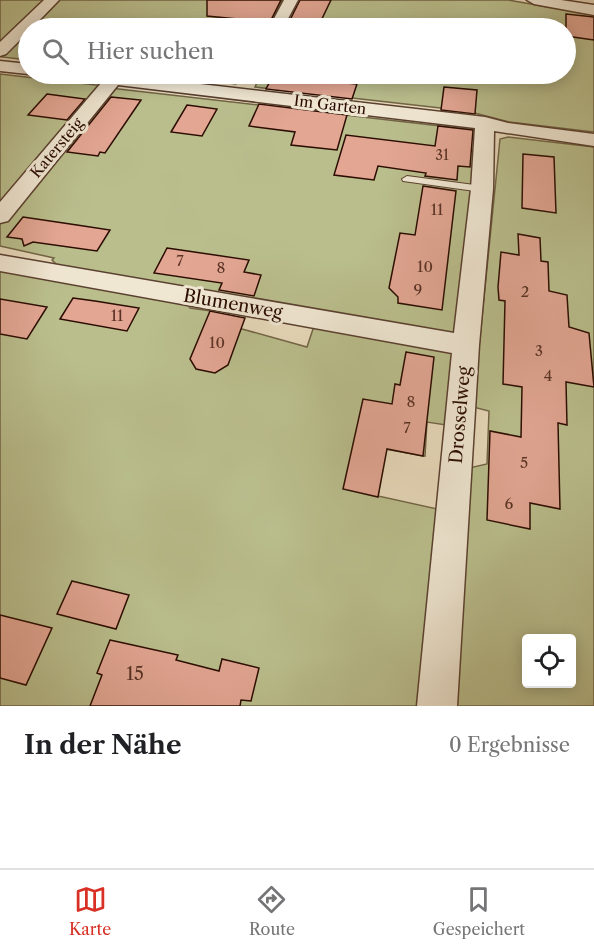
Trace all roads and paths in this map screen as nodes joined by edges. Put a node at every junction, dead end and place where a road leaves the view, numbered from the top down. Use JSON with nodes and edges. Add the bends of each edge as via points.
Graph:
{"nodes":[{"id":1,"x":52,"y":0,"type":"edge"},
{"id":2,"x":291,"y":0,"type":"edge"},
{"id":3,"x":534,"y":0,"type":"edge"},
{"id":4,"x":594,"y":10,"type":"edge"},
{"id":5,"x":34,"y":18,"type":"edge"},
{"id":6,"x":281,"y":18,"type":"edge"},
{"id":7,"x":18,"y":33,"type":"edge"},
{"id":8,"x":0,"y":51,"type":"edge"},
{"id":9,"x":0,"y":66,"type":"edge"},
{"id":10,"x":18,"y":68,"type":"edge"},
{"id":11,"x":110,"y":84,"type":"edge"},
{"id":12,"x":196,"y":84,"type":"edge"},
{"id":13,"x":485,"y":123,"type":"junction"},
{"id":14,"x":594,"y":140,"type":"edge"},
{"id":15,"x":407,"y":179,"type":"dead end"},
{"id":16,"x":482,"y":189,"type":"junction"},
{"id":17,"x":0,"y":216,"type":"edge"},
{"id":18,"x":0,"y":263,"type":"edge"},
{"id":19,"x":466,"y":345,"type":"junction"},
{"id":20,"x":437,"y":706,"type":"edge"}],
"edges":[{"from":1,"to":5,"type":"street"},
{"from":2,"to":6,"type":"street"},
{"from":3,"to":4,"type":"street"},
{"from":7,"to":8,"type":"street"},
{"from":9,"to":10,"type":"street"},
{"from":11,"to":17,"type":"street","name":"Katersteig"},
{"from":12,"to":13,"type":"street","name":"Im Garten","via":[[245,87]]},
{"from":13,"to":14,"type":"street","name":"Im Garten"},
{"from":13,"to":16,"type":"street","name":"Drosselweg"},
{"from":15,"to":16,"type":"lane"},
{"from":16,"to":19,"type":"street","name":"Drosselweg"},
{"from":18,"to":19,"type":"street","name":"Blumenweg"},
{"from":19,"to":20,"type":"street","name":"Drosselweg"}]}
